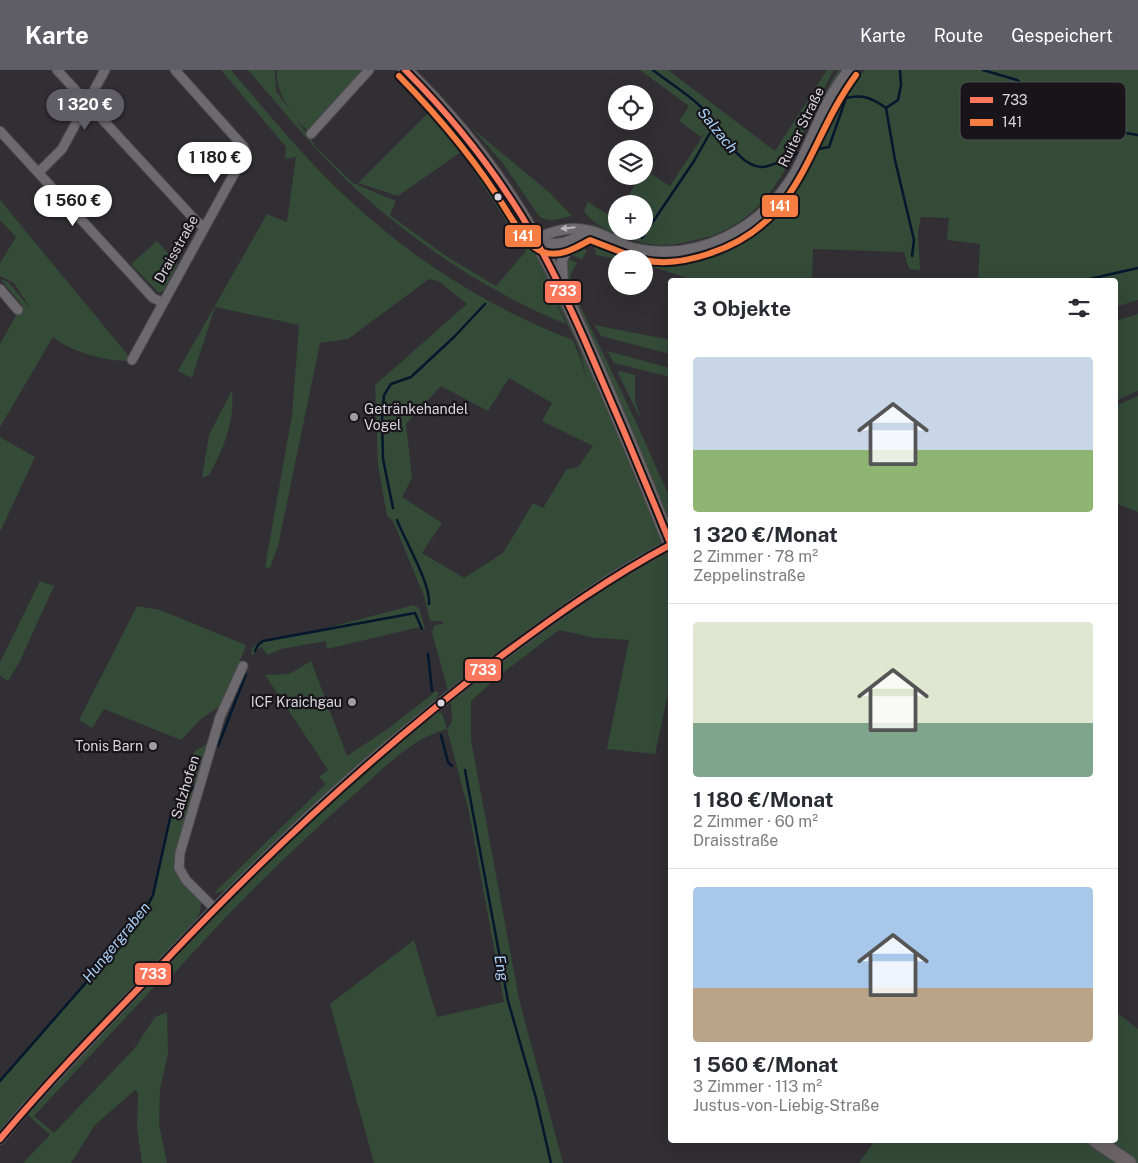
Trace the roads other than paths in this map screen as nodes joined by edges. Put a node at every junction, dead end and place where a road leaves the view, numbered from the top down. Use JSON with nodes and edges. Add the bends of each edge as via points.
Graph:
{"nodes":[{"id":1,"x":57,"y":70,"type":"edge"},
{"id":2,"x":105,"y":70,"type":"edge"},
{"id":3,"x":175,"y":70,"type":"edge"},
{"id":4,"x":369,"y":70,"type":"edge"},
{"id":5,"x":405,"y":70,"type":"edge"},
{"id":6,"x":849,"y":70,"type":"edge"},
{"id":7,"x":87,"y":103,"type":"junction"},
{"id":8,"x":0,"y":130,"type":"edge"},
{"id":9,"x":311,"y":134,"type":"dead end"},
{"id":10,"x":39,"y":172,"type":"junction"},
{"id":11,"x":204,"y":227,"type":"junction"},
{"id":12,"x":588,"y":231,"type":"junction"},
{"id":13,"x":536,"y":239,"type":"junction"},
{"id":14,"x":572,"y":241,"type":"junction"},
{"id":15,"x":0,"y":290,"type":"edge"},
{"id":16,"x":564,"y":292,"type":"junction"},
{"id":17,"x":162,"y":302,"type":"junction"},
{"id":18,"x":18,"y":310,"type":"dead end"},
{"id":19,"x":132,"y":360,"type":"dead end"},
{"id":20,"x":668,"y":539,"type":"edge"},
{"id":21,"x":668,"y":545,"type":"edge"},
{"id":22,"x":243,"y":666,"type":"dead end"},
{"id":23,"x":215,"y":909,"type":"junction"},
{"id":24,"x":0,"y":1140,"type":"edge"},
{"id":25,"x":1099,"y":1143,"type":"edge"},
{"id":26,"x":1129,"y":1163,"type":"edge"}],
"edges":[{"from":1,"to":7,"type":"street"},
{"from":2,"to":7,"type":"street"},
{"from":3,"to":11,"type":"street","name":"Draisstraße","via":[[246,152]]},
{"from":4,"to":9,"type":"street"},
{"from":5,"to":13,"type":"main road","via":[[438,102],[478,152]]},
{"from":6,"to":12,"type":"street","name":"Ruiter Straße","via":[[831,95],[799,164],[779,194],[758,216],[725,238],[668,253],[626,246]]},
{"from":7,"to":10,"type":"street","via":[[62,149]]},
{"from":7,"to":11,"type":"street"},
{"from":8,"to":10,"type":"street"},
{"from":10,"to":17,"type":"street","via":[[153,298]]},
{"from":11,"to":17,"type":"street","name":"Draisstraße"},
{"from":12,"to":13,"type":"street","name":"Ruiter Straße","one_way":true,"via":[[567,227]]},
{"from":12,"to":14,"type":"street"},
{"from":13,"to":14,"type":"street","via":[[546,245]]},
{"from":13,"to":16,"type":"main road"},
{"from":14,"to":16,"type":"street","via":[[562,260]]},
{"from":15,"to":18,"type":"street"},
{"from":16,"to":20,"type":"main road"},
{"from":17,"to":19,"type":"street","name":"Draisstraße"},
{"from":21,"to":23,"type":"street","via":[[562,612],[445,700],[339,789]]},
{"from":22,"to":23,"type":"street","name":"Salzhofen","via":[[220,717],[180,853],[179,868],[186,880]]},
{"from":23,"to":24,"type":"street","via":[[25,1109]]},
{"from":25,"to":26,"type":"main road"}]}
